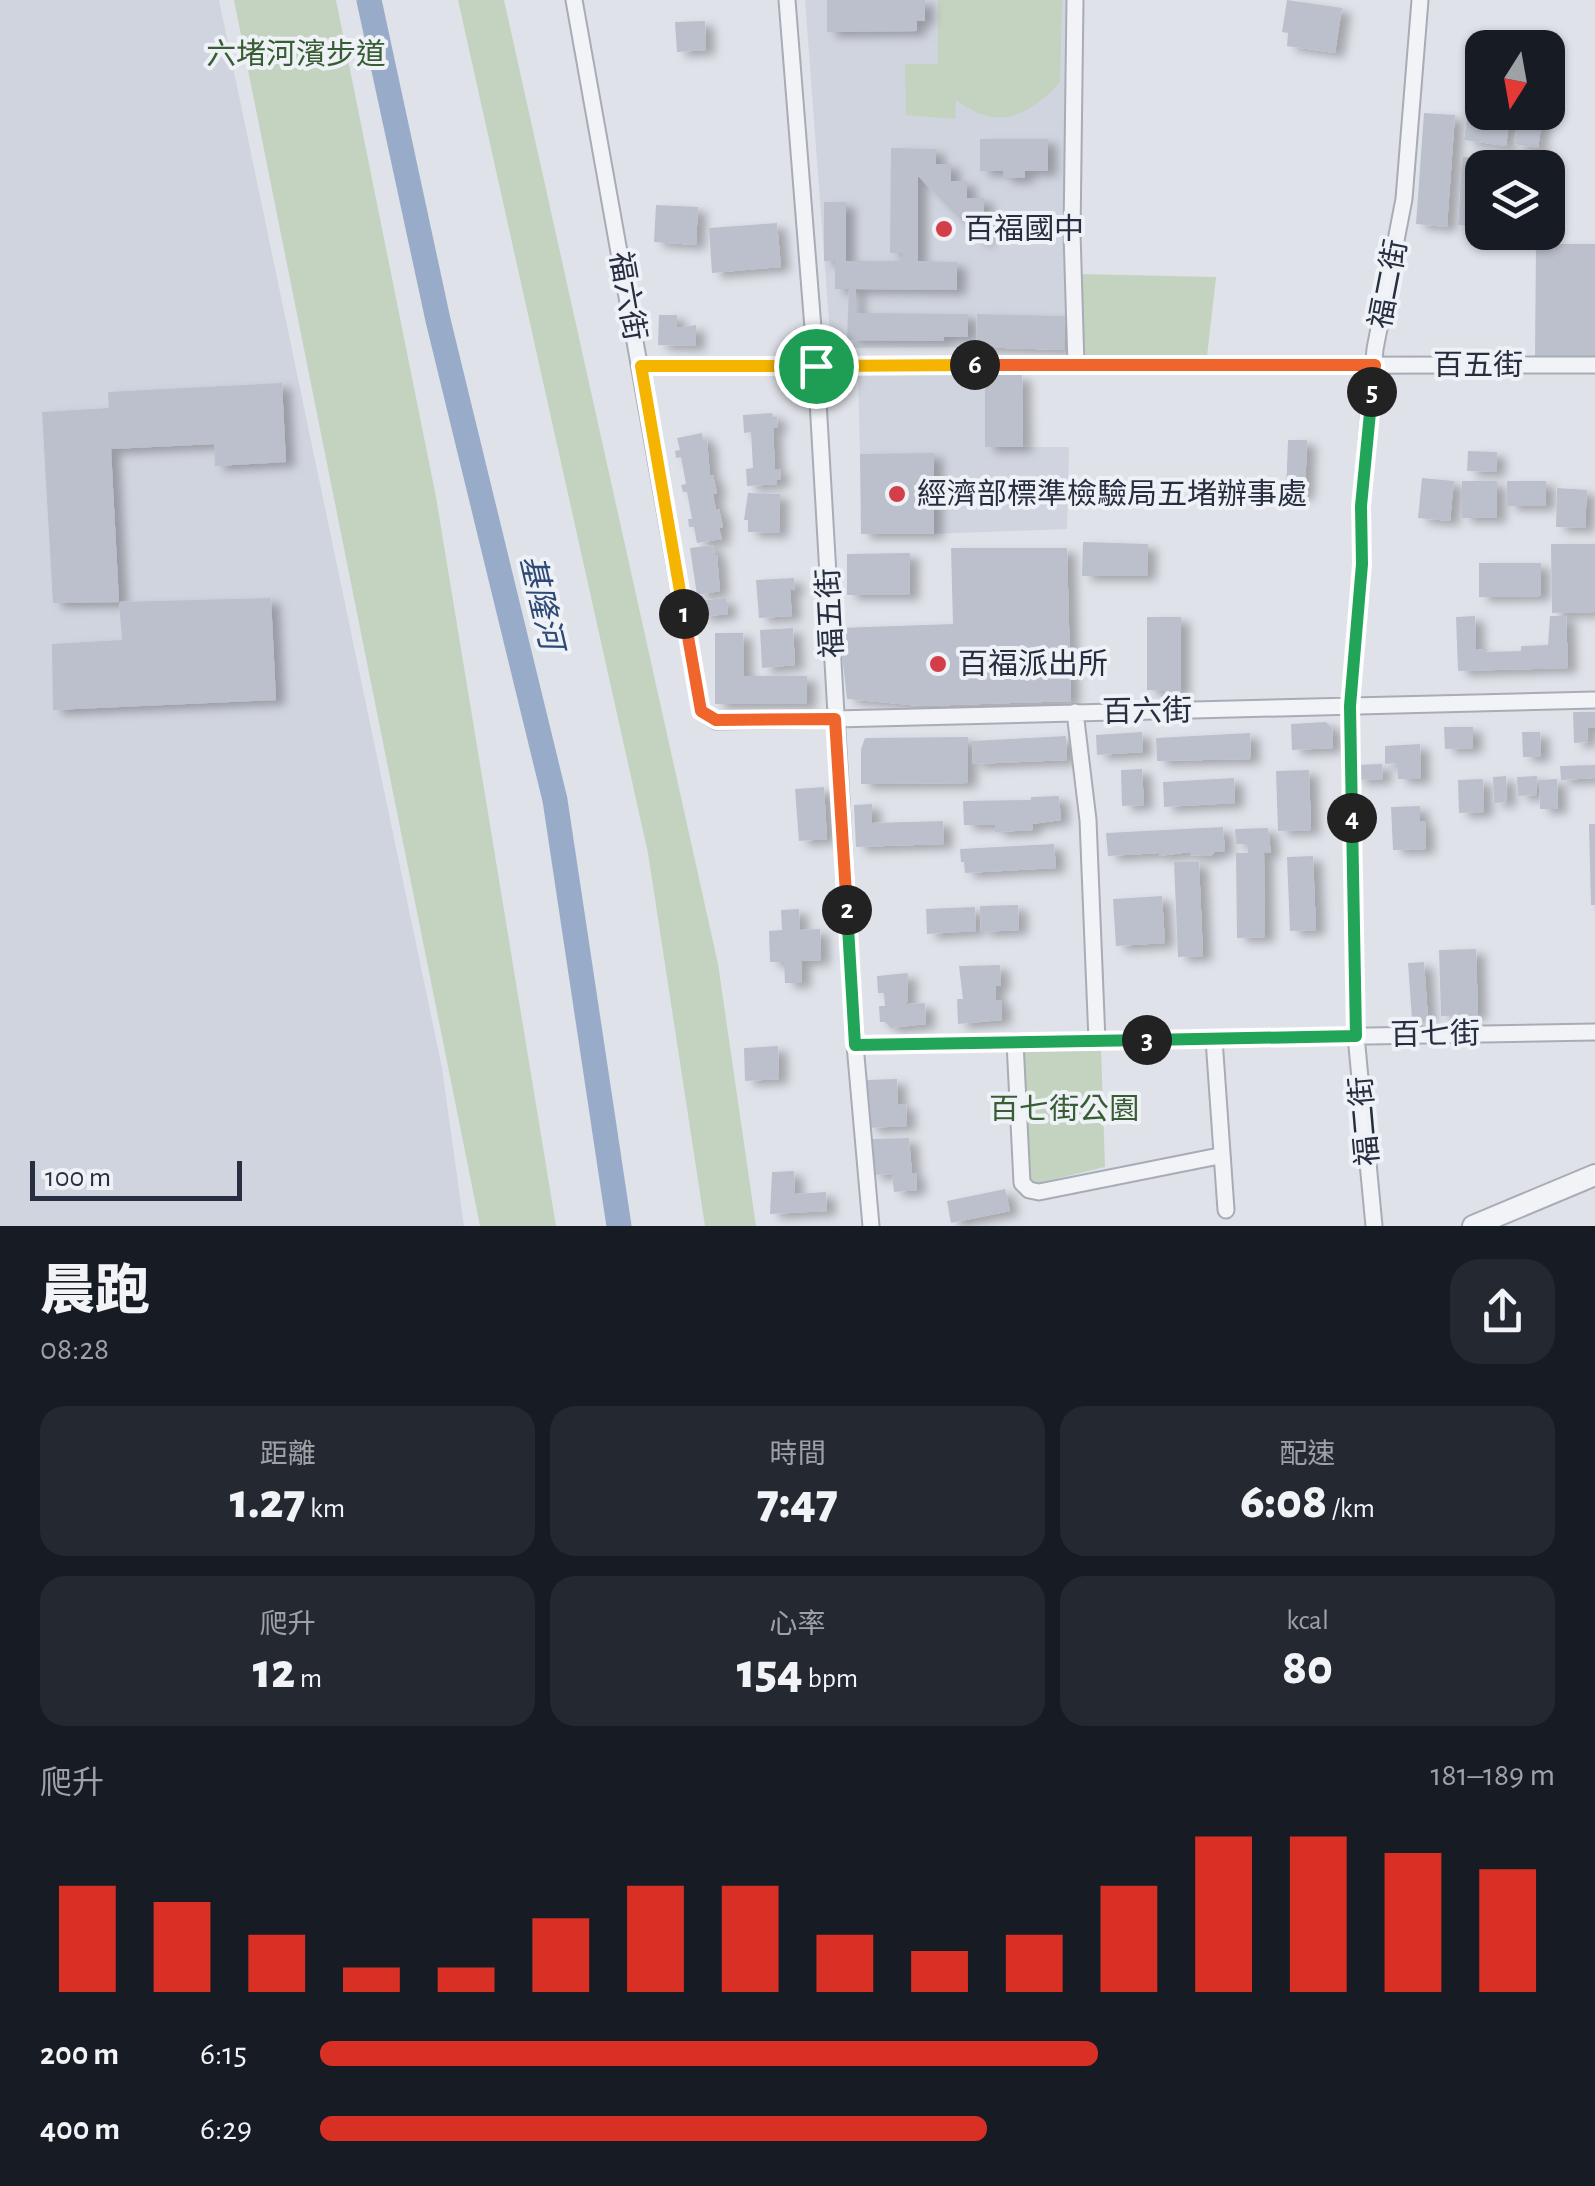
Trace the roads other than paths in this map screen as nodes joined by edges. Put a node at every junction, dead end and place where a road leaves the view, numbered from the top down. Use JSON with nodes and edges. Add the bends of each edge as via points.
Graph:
{"nodes":[{"id":1,"x":574,"y":0,"type":"edge"},
{"id":2,"x":787,"y":0,"type":"edge"},
{"id":3,"x":1074,"y":0,"type":"edge"},
{"id":4,"x":1420,"y":0,"type":"edge"},
{"id":5,"x":1076,"y":365,"type":"junction"},
{"id":6,"x":1375,"y":365,"type":"junction"},
{"id":7,"x":1595,"y":365,"type":"edge"},
{"id":8,"x":641,"y":366,"type":"junction"},
{"id":9,"x":816,"y":366,"type":"junction"},
{"id":10,"x":1595,"y":700,"type":"edge"},
{"id":11,"x":1350,"y":706,"type":"junction"},
{"id":12,"x":701,"y":711,"type":"joint"},
{"id":13,"x":1076,"y":712,"type":"junction"},
{"id":14,"x":835,"y":719,"type":"junction"},
{"id":15,"x":1595,"y":1032,"type":"edge"},
{"id":16,"x":1356,"y":1036,"type":"junction"},
{"id":17,"x":1214,"y":1038,"type":"junction"},
{"id":18,"x":1097,"y":1041,"type":"junction"},
{"id":19,"x":1016,"y":1042,"type":"junction"},
{"id":20,"x":855,"y":1045,"type":"junction"},
{"id":21,"x":1219,"y":1156,"type":"junction"},
{"id":22,"x":1595,"y":1174,"type":"edge"},
{"id":23,"x":1595,"y":1188,"type":"edge"},
{"id":24,"x":1226,"y":1210,"type":"dead end"},
{"id":25,"x":871,"y":1226,"type":"edge"},
{"id":26,"x":1374,"y":1226,"type":"edge"},
{"id":27,"x":1473,"y":1226,"type":"edge"},
{"id":28,"x":1504,"y":1226,"type":"edge"}],
"edges":[{"from":1,"to":8,"type":"street","name":"福六街"},
{"from":2,"to":9,"type":"street","name":"福五街"},
{"from":3,"to":5,"type":"street"},
{"from":4,"to":6,"type":"street","name":"福二街","via":[[1404,199]]},
{"from":5,"to":6,"type":"street","name":"百五街"},
{"from":5,"to":9,"type":"street","name":"百五街"},
{"from":6,"to":7,"type":"street","name":"百五街"},
{"from":6,"to":11,"type":"street","name":"福二街"},
{"from":8,"to":9,"type":"street","name":"百五街"},
{"from":8,"to":12,"type":"street","name":"福六街"},
{"from":9,"to":14,"type":"street","name":"福五街"},
{"from":10,"to":11,"type":"street","name":"百六街"},
{"from":11,"to":13,"type":"street","name":"百六街"},
{"from":11,"to":16,"type":"street","name":"福二街"},
{"from":12,"to":14,"type":"street","name":"百六街","via":[[716,720]]},
{"from":13,"to":14,"type":"street","name":"百六街"},
{"from":13,"to":18,"type":"street","via":[[1088,820]]},
{"from":14,"to":20,"type":"street","name":"福五街"},
{"from":15,"to":16,"type":"street","name":"百七街"},
{"from":16,"to":17,"type":"street","name":"百七街"},
{"from":16,"to":26,"type":"street","name":"福二街"},
{"from":17,"to":18,"type":"street","name":"百七街"},
{"from":17,"to":21,"type":"street"},
{"from":18,"to":19,"type":"street","name":"百七街"},
{"from":19,"to":20,"type":"street","name":"百七街"},
{"from":19,"to":21,"type":"street","via":[[1022,1183],[1029,1190]]},
{"from":20,"to":25,"type":"street","name":"福五街"},
{"from":21,"to":24,"type":"street"},
{"from":22,"to":27,"type":"street"},
{"from":23,"to":28,"type":"street"}]}
